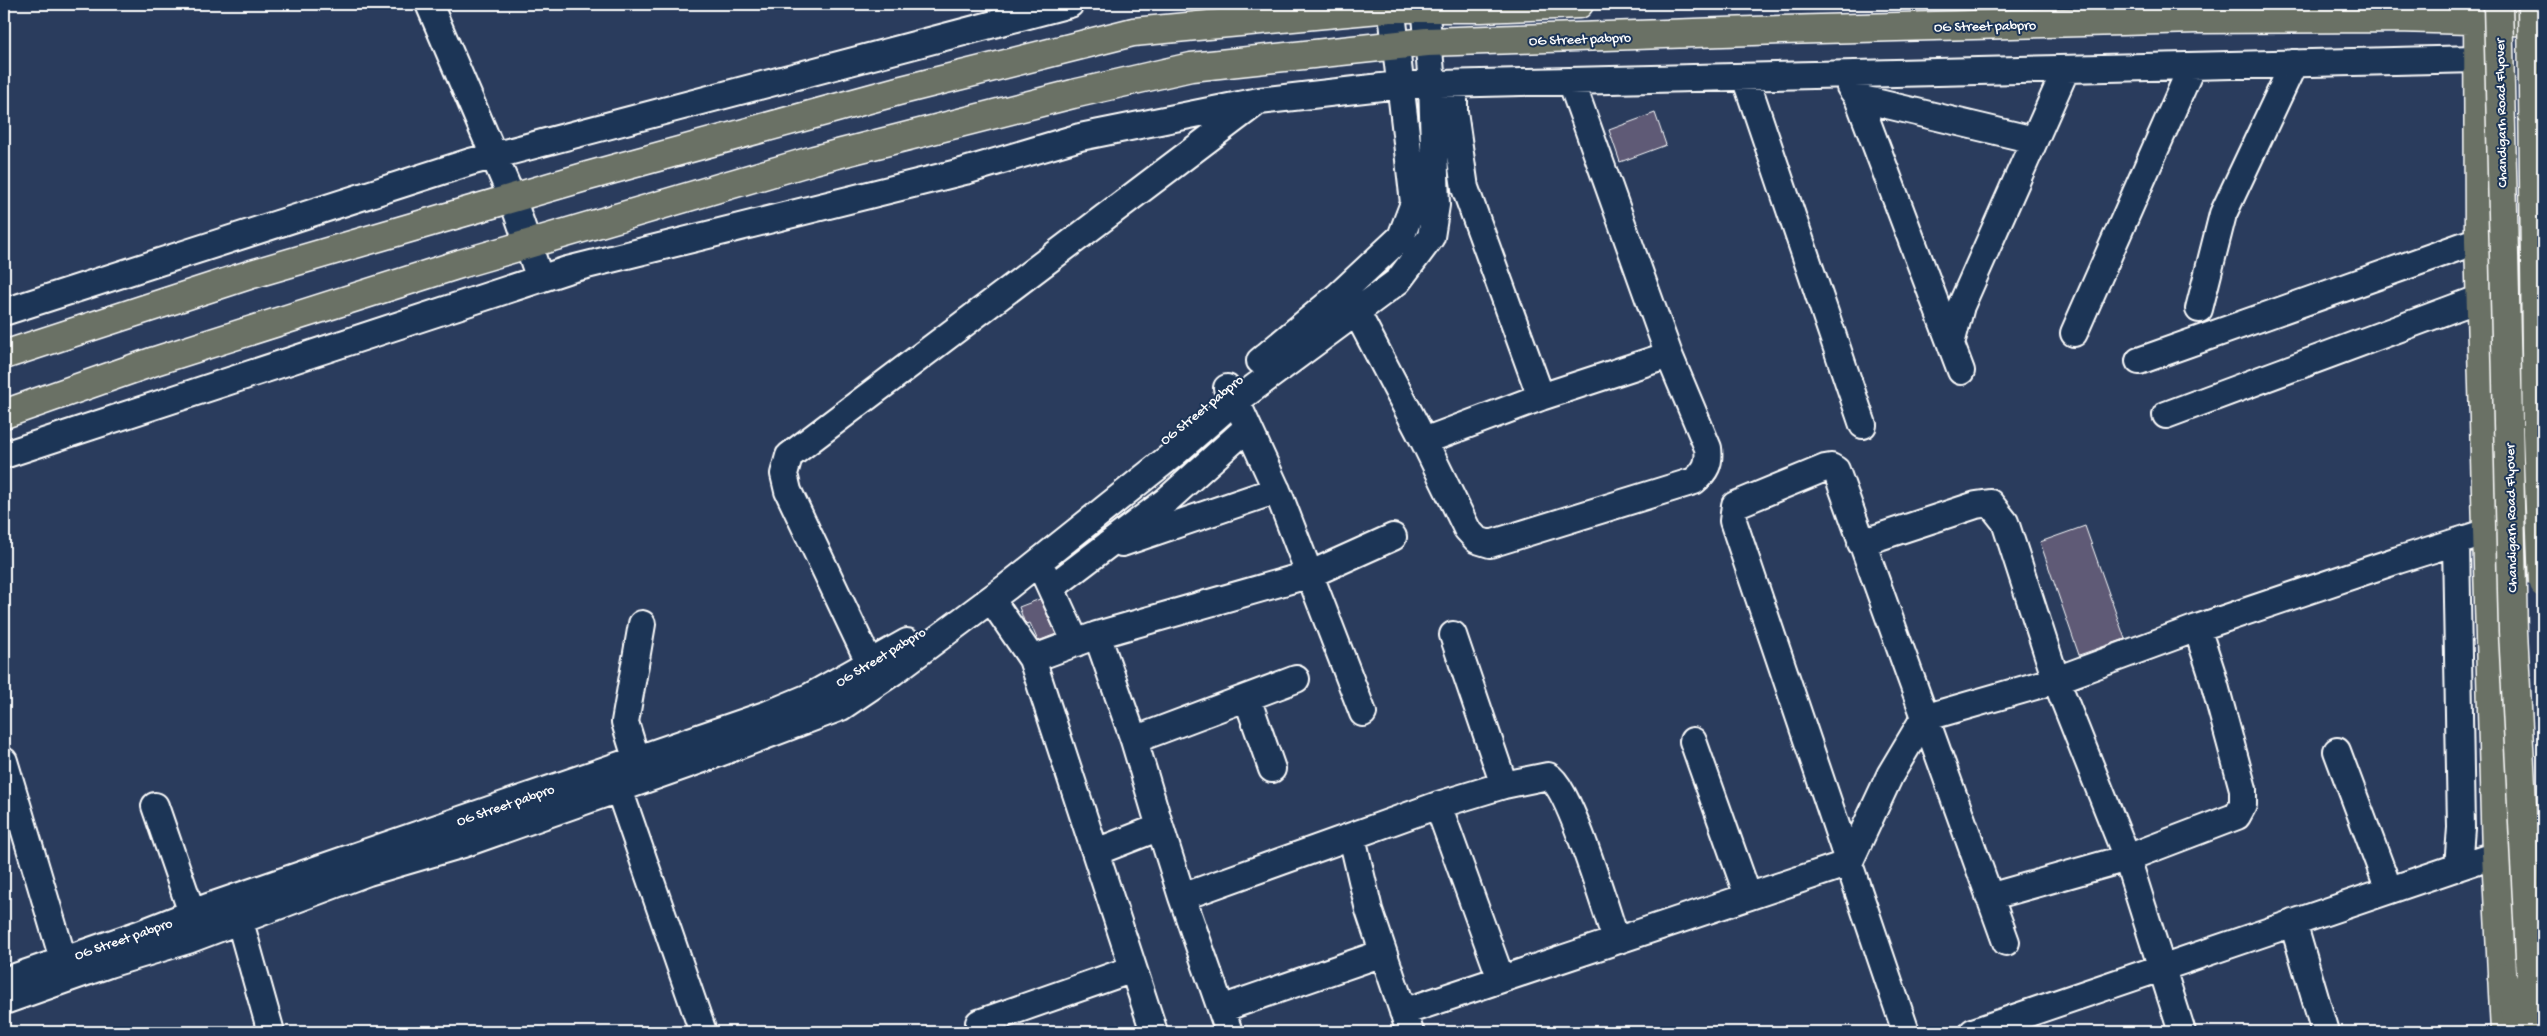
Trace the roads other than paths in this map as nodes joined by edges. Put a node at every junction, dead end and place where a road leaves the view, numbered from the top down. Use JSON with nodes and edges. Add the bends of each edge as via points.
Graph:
{"nodes":[{"id":1,"x":430,"y":4,"type":"edge"},
{"id":2,"x":1070,"y":4,"type":"edge"},
{"id":3,"x":1579,"y":4,"type":"edge"},
{"id":4,"x":2532,"y":4,"type":"edge"},
{"id":5,"x":1390,"y":6,"type":"edge"},
{"id":6,"x":1425,"y":6,"type":"edge"},
{"id":7,"x":2484,"y":9,"type":"edge"},
{"id":8,"x":2543,"y":22,"type":"edge"},
{"id":9,"x":1427,"y":42,"type":"junction"},
{"id":10,"x":1395,"y":45,"type":"junction"},
{"id":11,"x":2477,"y":59,"type":"junction"},
{"id":12,"x":2294,"y":64,"type":"junction"},
{"id":13,"x":2192,"y":66,"type":"junction"},
{"id":14,"x":2066,"y":69,"type":"junction"},
{"id":15,"x":1841,"y":74,"type":"junction"},
{"id":16,"x":1745,"y":77,"type":"junction"},
{"id":17,"x":1572,"y":81,"type":"junction"},
{"id":18,"x":1443,"y":84,"type":"junction"},
{"id":19,"x":1399,"y":85,"type":"junction"},
{"id":20,"x":1858,"y":98,"type":"junction"},
{"id":21,"x":1259,"y":101,"type":"junction"},
{"id":22,"x":2034,"y":140,"type":"junction"},
{"id":23,"x":494,"y":155,"type":"junction"},
{"id":24,"x":512,"y":198,"type":"junction"},
{"id":25,"x":2479,"y":240,"type":"junction"},
{"id":26,"x":527,"y":244,"type":"junction"},
{"id":27,"x":540,"y":279,"type":"junction"},
{"id":28,"x":2481,"y":298,"type":"junction"},
{"id":29,"x":2199,"y":309,"type":"dead end"},
{"id":30,"x":1356,"y":311,"type":"junction"},
{"id":31,"x":4,"y":312,"type":"edge"},
{"id":32,"x":2074,"y":333,"type":"dead end"},
{"id":33,"x":1951,"y":344,"type":"junction"},
{"id":34,"x":1669,"y":354,"type":"junction"},
{"id":35,"x":4,"y":355,"type":"edge"},
{"id":36,"x":2139,"y":361,"type":"dead end"},
{"id":37,"x":1961,"y":371,"type":"dead end"},
{"id":38,"x":1231,"y":394,"type":"junction"},
{"id":39,"x":1541,"y":397,"type":"junction"},
{"id":40,"x":4,"y":414,"type":"edge"},
{"id":41,"x":2166,"y":415,"type":"dead end"},
{"id":42,"x":1863,"y":425,"type":"dead end"},
{"id":43,"x":1247,"y":428,"type":"junction"},
{"id":44,"x":1424,"y":441,"type":"junction"},
{"id":45,"x":4,"y":455,"type":"edge"},
{"id":46,"x":1277,"y":490,"type":"junction"},
{"id":47,"x":2488,"y":532,"type":"junction"},
{"id":48,"x":1394,"y":537,"type":"dead end"},
{"id":49,"x":2456,"y":543,"type":"junction"},
{"id":50,"x":1861,"y":544,"type":"junction"},
{"id":51,"x":1102,"y":550,"type":"junction"},
{"id":52,"x":1039,"y":562,"type":"junction"},
{"id":53,"x":1310,"y":574,"type":"junction"},
{"id":54,"x":2543,"y":583,"type":"edge"},
{"id":55,"x":1051,"y":588,"type":"junction"},
{"id":56,"x":991,"y":599,"type":"junction"},
{"id":57,"x":642,"y":624,"type":"dead end"},
{"id":58,"x":2197,"y":628,"type":"junction"},
{"id":59,"x":1453,"y":635,"type":"dead end"},
{"id":60,"x":1087,"y":639,"type":"junction"},
{"id":61,"x":1032,"y":659,"type":"junction"},
{"id":62,"x":870,"y":664,"type":"junction"},
{"id":63,"x":1296,"y":679,"type":"dead end"},
{"id":64,"x":2056,"y":680,"type":"junction"},
{"id":65,"x":1247,"y":698,"type":"junction"},
{"id":66,"x":1363,"y":713,"type":"dead end"},
{"id":67,"x":1924,"y":718,"type":"junction"},
{"id":68,"x":1134,"y":740,"type":"junction"},
{"id":69,"x":1692,"y":741,"type":"dead end"},
{"id":70,"x":2337,"y":751,"type":"dead end"},
{"id":71,"x":636,"y":758,"type":"junction"},
{"id":72,"x":4,"y":761,"type":"edge"},
{"id":73,"x":1272,"y":769,"type":"dead end"},
{"id":74,"x":615,"y":778,"type":"junction"},
{"id":75,"x":1504,"y":785,"type":"junction"},
{"id":76,"x":1438,"y":805,"type":"junction"},
{"id":77,"x":155,"y":806,"type":"dead end"},
{"id":78,"x":1160,"y":827,"type":"junction"},
{"id":79,"x":1352,"y":837,"type":"junction"},
{"id":80,"x":1096,"y":852,"type":"junction"},
{"id":81,"x":2496,"y":854,"type":"junction"},
{"id":82,"x":2127,"y":858,"type":"junction"},
{"id":83,"x":1849,"y":862,"type":"junction"},
{"id":84,"x":2458,"y":867,"type":"junction"},
{"id":85,"x":2389,"y":890,"type":"junction"},
{"id":86,"x":1748,"y":896,"type":"junction"},
{"id":87,"x":1182,"y":897,"type":"junction"},
{"id":88,"x":1989,"y":897,"type":"junction"},
{"id":89,"x":237,"y":908,"type":"junction"},
{"id":90,"x":192,"y":913,"type":"junction"},
{"id":91,"x":2293,"y":923,"type":"junction"},
{"id":92,"x":1616,"y":940,"type":"junction"},
{"id":93,"x":2006,"y":942,"type":"dead end"},
{"id":94,"x":1383,"y":953,"type":"junction"},
{"id":95,"x":63,"y":959,"type":"junction"},
{"id":96,"x":2161,"y":968,"type":"junction"},
{"id":97,"x":1133,"y":969,"type":"junction"},
{"id":98,"x":2502,"y":977,"type":"junction"},
{"id":99,"x":1500,"y":979,"type":"junction"},
{"id":100,"x":4,"y":981,"type":"edge"},
{"id":101,"x":4,"y":1001,"type":"edge"},
{"id":102,"x":1225,"y":1021,"type":"edge"},
{"id":103,"x":1406,"y":1022,"type":"edge"},
{"id":104,"x":979,"y":1023,"type":"dead end"},
{"id":105,"x":271,"y":1032,"type":"edge"},
{"id":106,"x":704,"y":1032,"type":"edge"},
{"id":107,"x":1154,"y":1032,"type":"edge"},
{"id":108,"x":1906,"y":1032,"type":"edge"},
{"id":109,"x":1977,"y":1032,"type":"edge"},
{"id":110,"x":2182,"y":1032,"type":"edge"},
{"id":111,"x":2325,"y":1032,"type":"edge"},
{"id":112,"x":2505,"y":1032,"type":"edge"},
{"id":113,"x":2523,"y":1032,"type":"edge"},
{"id":114,"x":2534,"y":1032,"type":"edge"}],
"edges":[{"from":1,"to":23,"type":"street"},
{"from":2,"to":23,"type":"street"},
{"from":3,"to":6,"type":"main road"},
{"from":4,"to":54,"type":"main road","name":"Chandigarh Road Flyover","bridge":true,"via":[[2537,433]]},
{"from":5,"to":6,"type":"main road"},
{"from":5,"to":10,"type":"street","name":"OG Street pabpro"},
{"from":5,"to":24,"type":"main road","via":[[1132,32],[898,91]]},
{"from":6,"to":9,"type":"street","name":"OG Street pabpro"},
{"from":7,"to":8,"type":"main road","name":"OG Street pabpro"},
{"from":7,"to":9,"type":"main road","name":"OG Street pabpro"},
{"from":7,"to":11,"type":"main road"},
{"from":7,"to":114,"type":"main road","name":"Chandigarh Road Flyover","bridge":true},
{"from":9,"to":10,"type":"main road"},
{"from":9,"to":18,"type":"street","name":"OG Street pabpro"},
{"from":10,"to":19,"type":"street","name":"OG Street pabpro"},
{"from":10,"to":26,"type":"main road","via":[[1182,69],[814,160]]},
{"from":11,"to":12,"type":"street"},
{"from":11,"to":25,"type":"main road"},
{"from":12,"to":13,"type":"street"},
{"from":12,"to":29,"type":"street","via":[[2223,214]]},
{"from":13,"to":14,"type":"street"},
{"from":13,"to":32,"type":"street"},
{"from":14,"to":15,"type":"street"},
{"from":14,"to":22,"type":"street"},
{"from":15,"to":16,"type":"street"},
{"from":15,"to":20,"type":"street"},
{"from":16,"to":17,"type":"street"},
{"from":16,"to":42,"type":"street"},
{"from":17,"to":18,"type":"street"},
{"from":17,"to":34,"type":"street"},
{"from":18,"to":19,"type":"street"},
{"from":18,"to":30,"type":"street","name":"OG Street pabpro","via":[[1431,237],[1398,281]]},
{"from":18,"to":39,"type":"street","via":[[1454,112],[1465,188]]},
{"from":19,"to":21,"type":"street"},
{"from":19,"to":38,"type":"street","name":"OG Street pabpro","via":[[1414,203],[1401,237]]},
{"from":20,"to":22,"type":"street"},
{"from":20,"to":33,"type":"street"},
{"from":21,"to":27,"type":"street","via":[[1080,137],[965,171]]},
{"from":21,"to":62,"type":"street","via":[[789,456],[784,474],[788,491]]},
{"from":22,"to":33,"type":"street","via":[[1962,306]]},
{"from":23,"to":24,"type":"street"},
{"from":23,"to":31,"type":"street"},
{"from":24,"to":26,"type":"street"},
{"from":24,"to":35,"type":"main road","via":[[252,274]]},
{"from":25,"to":28,"type":"main road"},
{"from":25,"to":36,"type":"street"},
{"from":26,"to":27,"type":"street"},
{"from":26,"to":40,"type":"main road","via":[[155,361]]},
{"from":27,"to":45,"type":"street"},
{"from":28,"to":41,"type":"street"},
{"from":28,"to":47,"type":"main road"},
{"from":30,"to":38,"type":"street","name":"OG Street pabpro"},
{"from":30,"to":44,"type":"street"},
{"from":33,"to":37,"type":"street"},
{"from":34,"to":39,"type":"street"},
{"from":34,"to":44,"type":"street","via":[[1708,448],[1709,461],[1703,474],[1694,481],[1490,544],[1477,540],[1467,529]]},
{"from":38,"to":43,"type":"street"},
{"from":38,"to":52,"type":"street","name":"OG Street pabpro","via":[[1175,453]]},
{"from":38,"to":62,"type":"street","name":"OG Street pabpro","via":[[906,644]]},
{"from":39,"to":44,"type":"street"},
{"from":43,"to":46,"type":"street"},
{"from":43,"to":51,"type":"street","via":[[1167,500]]},
{"from":46,"to":51,"type":"street"},
{"from":46,"to":53,"type":"street"},
{"from":47,"to":49,"type":"street"},
{"from":47,"to":81,"type":"main road"},
{"from":48,"to":53,"type":"street"},
{"from":49,"to":58,"type":"street"},
{"from":49,"to":84,"type":"street","via":[[2461,820]]},
{"from":50,"to":64,"type":"street","via":[[1976,505],[1990,504],[2005,522]]},
{"from":50,"to":67,"type":"street"},
{"from":50,"to":83,"type":"street","via":[[1845,493],[1836,470],[1831,467],[1735,505],[1733,521]]},
{"from":51,"to":55,"type":"street"},
{"from":52,"to":55,"type":"street"},
{"from":52,"to":56,"type":"street","name":"OG Street pabpro"},
{"from":53,"to":60,"type":"street"},
{"from":53,"to":66,"type":"street"},
{"from":55,"to":60,"type":"street"},
{"from":56,"to":61,"type":"street"},
{"from":56,"to":74,"type":"street","name":"OG Street pabpro","via":[[841,707]]},
{"from":57,"to":71,"type":"street","via":[[625,722]]},
{"from":58,"to":64,"type":"street"},
{"from":58,"to":82,"type":"street","via":[[2232,747],[2243,805],[2237,816]]},
{"from":59,"to":75,"type":"street"},
{"from":60,"to":61,"type":"street"},
{"from":60,"to":68,"type":"street"},
{"from":61,"to":80,"type":"street"},
{"from":62,"to":71,"type":"street","name":"OG Street pabpro","via":[[810,697]]},
{"from":63,"to":65,"type":"street"},
{"from":64,"to":67,"type":"street"},
{"from":64,"to":82,"type":"street"},
{"from":65,"to":68,"type":"street"},
{"from":65,"to":73,"type":"street"},
{"from":67,"to":83,"type":"street","via":[[1890,775]]},
{"from":67,"to":88,"type":"street"},
{"from":68,"to":78,"type":"street"},
{"from":69,"to":86,"type":"street"},
{"from":70,"to":85,"type":"street"},
{"from":71,"to":74,"type":"street","name":"OG Street pabpro"},
{"from":72,"to":95,"type":"street"},
{"from":74,"to":89,"type":"street","name":"OG Street pabpro","via":[[463,844]]},
{"from":74,"to":106,"type":"street"},
{"from":75,"to":76,"type":"street"},
{"from":75,"to":92,"type":"street","via":[[1548,776],[1558,784],[1586,850]]},
{"from":76,"to":79,"type":"street"},
{"from":76,"to":99,"type":"street"},
{"from":77,"to":90,"type":"street"},
{"from":78,"to":80,"type":"street"},
{"from":78,"to":87,"type":"street"},
{"from":79,"to":87,"type":"street"},
{"from":79,"to":94,"type":"street"},
{"from":80,"to":97,"type":"street"},
{"from":81,"to":84,"type":"street"},
{"from":81,"to":98,"type":"main road"},
{"from":82,"to":88,"type":"street"},
{"from":82,"to":96,"type":"street"},
{"from":83,"to":86,"type":"street"},
{"from":83,"to":108,"type":"street"},
{"from":84,"to":85,"type":"street"},
{"from":85,"to":91,"type":"street"},
{"from":86,"to":92,"type":"street"},
{"from":87,"to":102,"type":"street"},
{"from":88,"to":93,"type":"street"},
{"from":89,"to":90,"type":"street","name":"OG Street pabpro"},
{"from":89,"to":101,"type":"street","name":"OG Street pabpro","via":[[188,940]]},
{"from":89,"to":105,"type":"street"},
{"from":90,"to":95,"type":"street","name":"OG Street pabpro"},
{"from":91,"to":96,"type":"street"},
{"from":91,"to":111,"type":"street"},
{"from":92,"to":99,"type":"street"},
{"from":94,"to":102,"type":"street"},
{"from":94,"to":103,"type":"street"},
{"from":95,"to":100,"type":"street","name":"OG Street pabpro"},
{"from":96,"to":109,"type":"street"},
{"from":96,"to":110,"type":"street"},
{"from":97,"to":104,"type":"street"},
{"from":97,"to":107,"type":"street"},
{"from":98,"to":112,"type":"main road"},
{"from":98,"to":113,"type":"main road"},
{"from":99,"to":103,"type":"street"}]}
